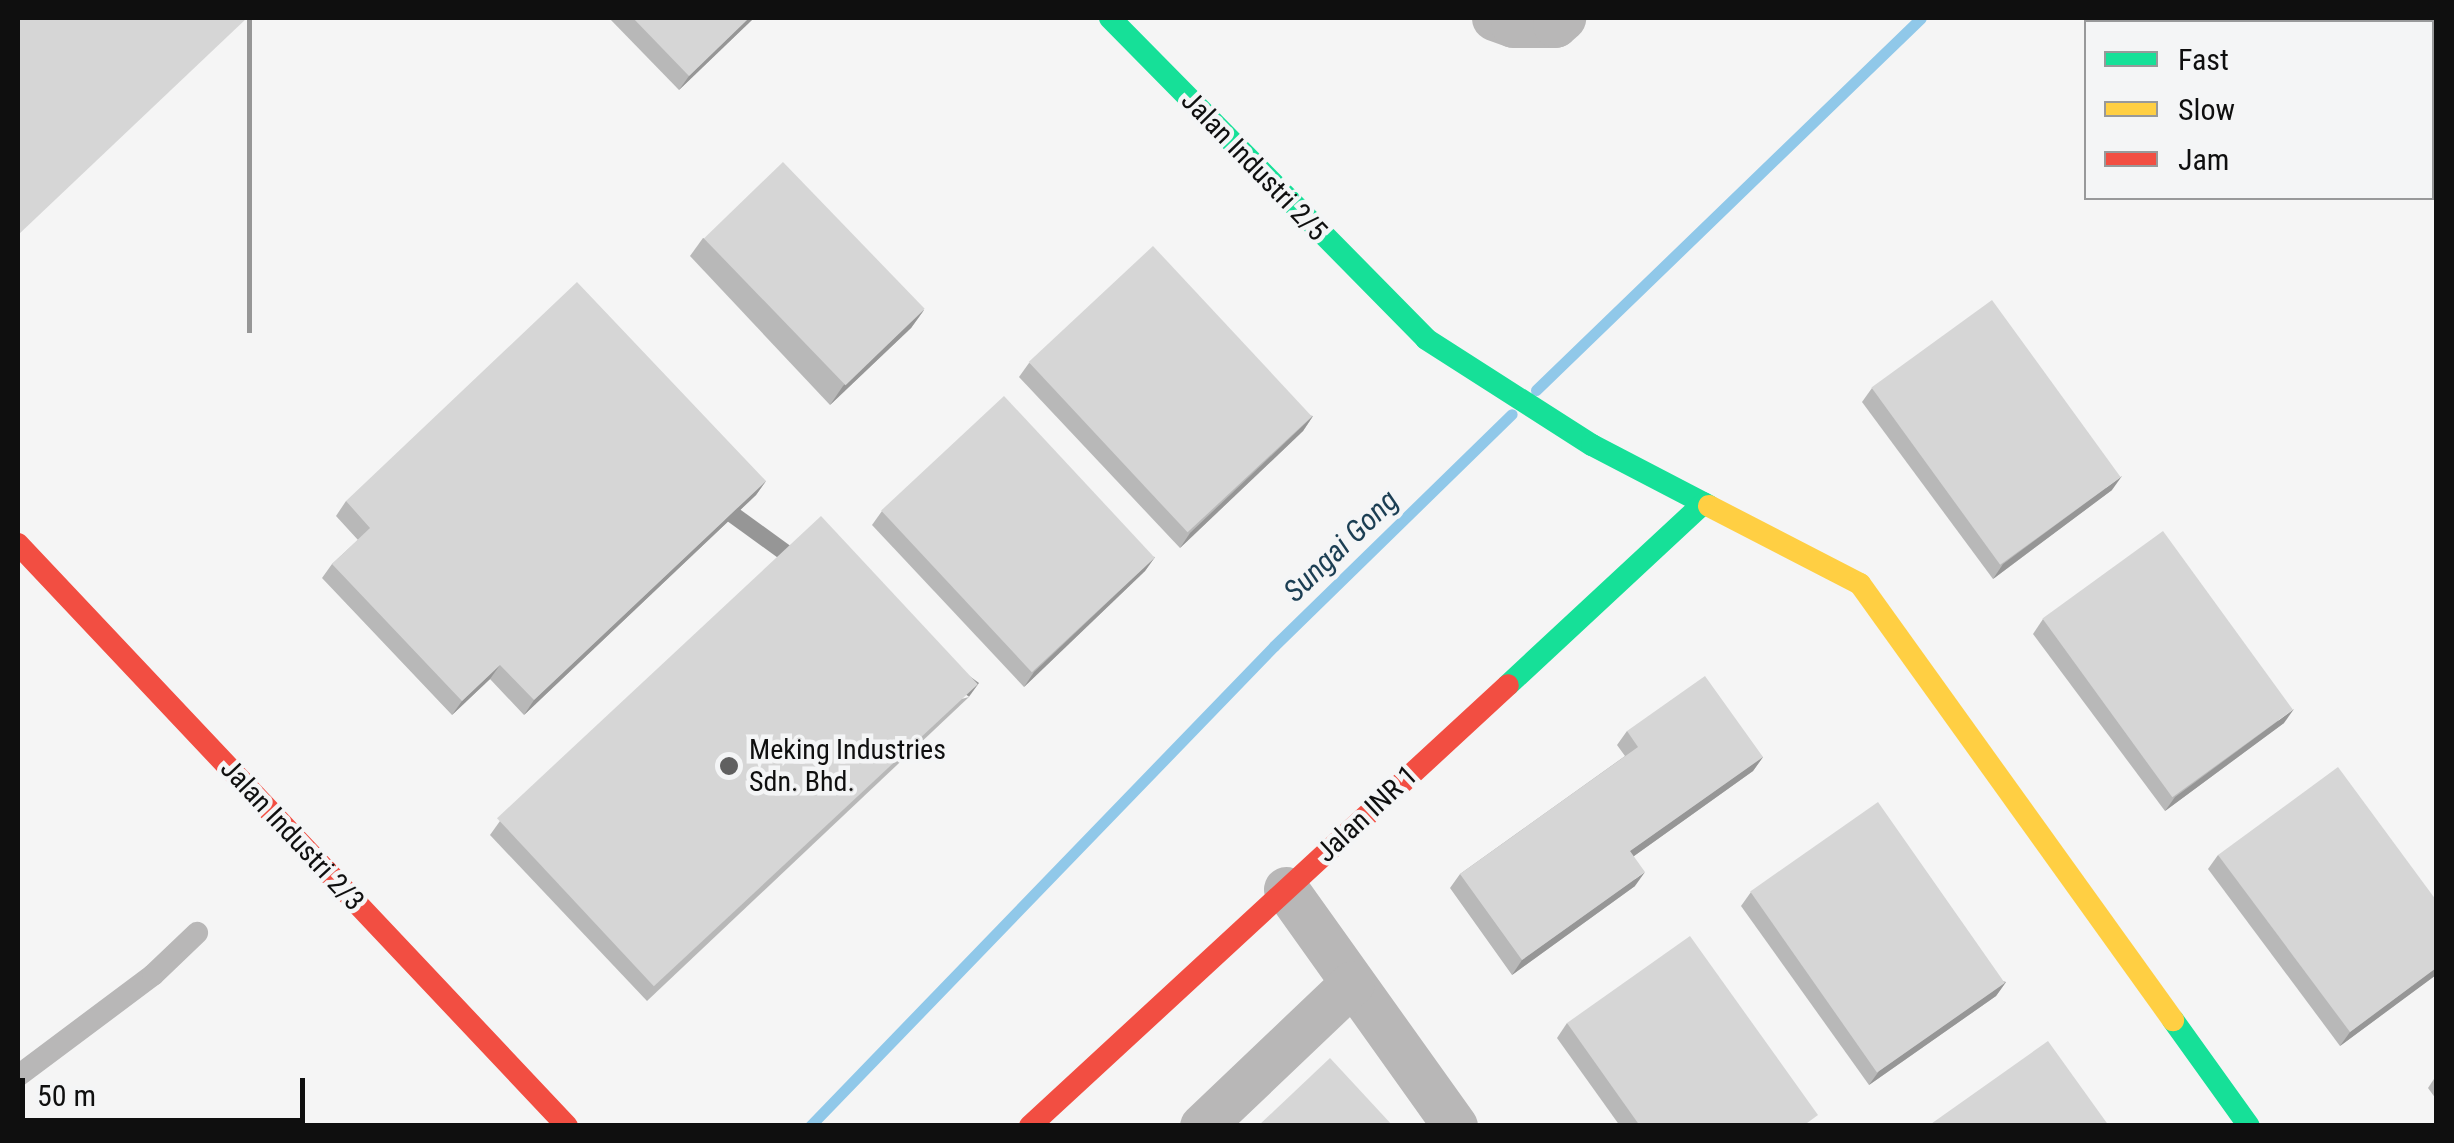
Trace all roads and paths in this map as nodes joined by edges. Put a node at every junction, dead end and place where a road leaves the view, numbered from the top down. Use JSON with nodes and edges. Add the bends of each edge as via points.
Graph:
{"nodes":[{"id":1,"x":1110,"y":18,"type":"edge"},
{"id":2,"x":1494,"y":18,"type":"edge"},
{"id":3,"x":1563,"y":18,"type":"edge"},
{"id":4,"x":1704,"y":503,"type":"junction"},
{"id":5,"x":18,"y":544,"type":"edge"},
{"id":6,"x":1286,"y":889,"type":"junction"},
{"id":7,"x":198,"y":934,"type":"dead end"},
{"id":8,"x":1352,"y":982,"type":"junction"},
{"id":9,"x":18,"y":1076,"type":"edge"},
{"id":10,"x":1453,"y":1125,"type":"edge"},
{"id":11,"x":568,"y":1126,"type":"edge"},
{"id":12,"x":1030,"y":1126,"type":"edge"},
{"id":13,"x":1202,"y":1126,"type":"edge"},
{"id":14,"x":2249,"y":1126,"type":"edge"}],
"edges":[{"from":1,"to":4,"type":"street","name":"Jalan Industri 2/5","via":[[1399,314],[1456,360],[1592,445]]},
{"from":2,"to":3,"type":"street","via":[[1555,25]]},
{"from":4,"to":6,"type":"street","name":"Jalan INR 1"},
{"from":4,"to":14,"type":"street","name":"Jalan Industri 2/5","via":[[1860,584]]},
{"from":5,"to":11,"type":"street","name":"Jalan Industri 2/3"},
{"from":6,"to":8,"type":"street"},
{"from":6,"to":12,"type":"street","name":"Jalan INR 1"},
{"from":7,"to":9,"type":"lane"},
{"from":8,"to":10,"type":"street"},
{"from":8,"to":13,"type":"street"}]}
